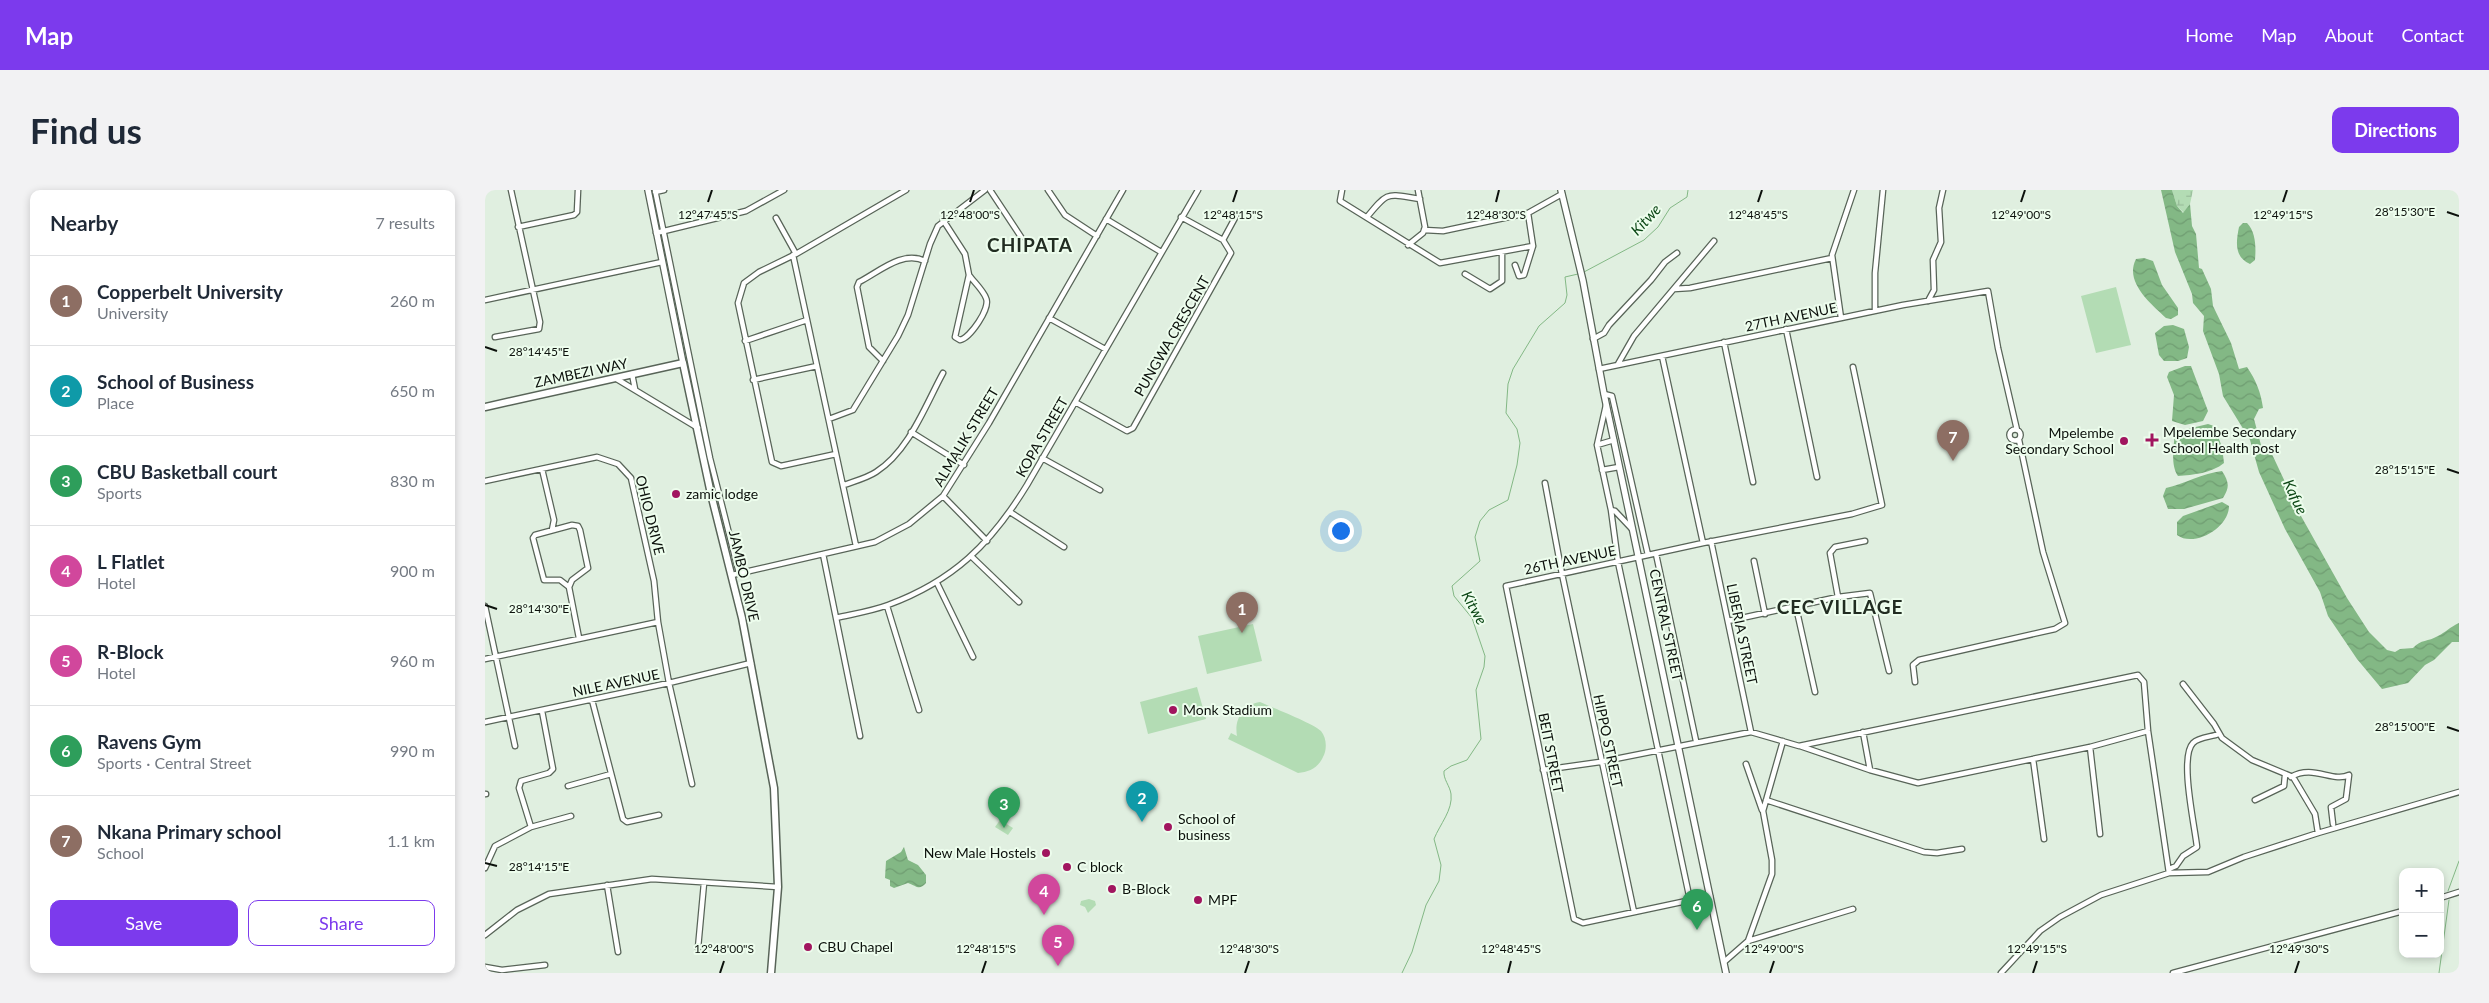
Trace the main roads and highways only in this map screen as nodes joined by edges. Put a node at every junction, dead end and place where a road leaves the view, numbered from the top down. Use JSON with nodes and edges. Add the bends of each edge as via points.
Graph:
{"nodes":[{"id":1,"x":683,"y":363,"type":"joint"},
{"id":2,"x":485,"y":406,"type":"edge"},
{"id":3,"x":771,"y":973,"type":"edge"}],
"edges":[{"from":1,"to":2,"type":"main road","name":"ZAMBEZI WAY"},
{"from":1,"to":3,"type":"main road","name":"JAMBO DRIVE","via":[[696,429],[735,574],[774,788],[778,887]]}]}
